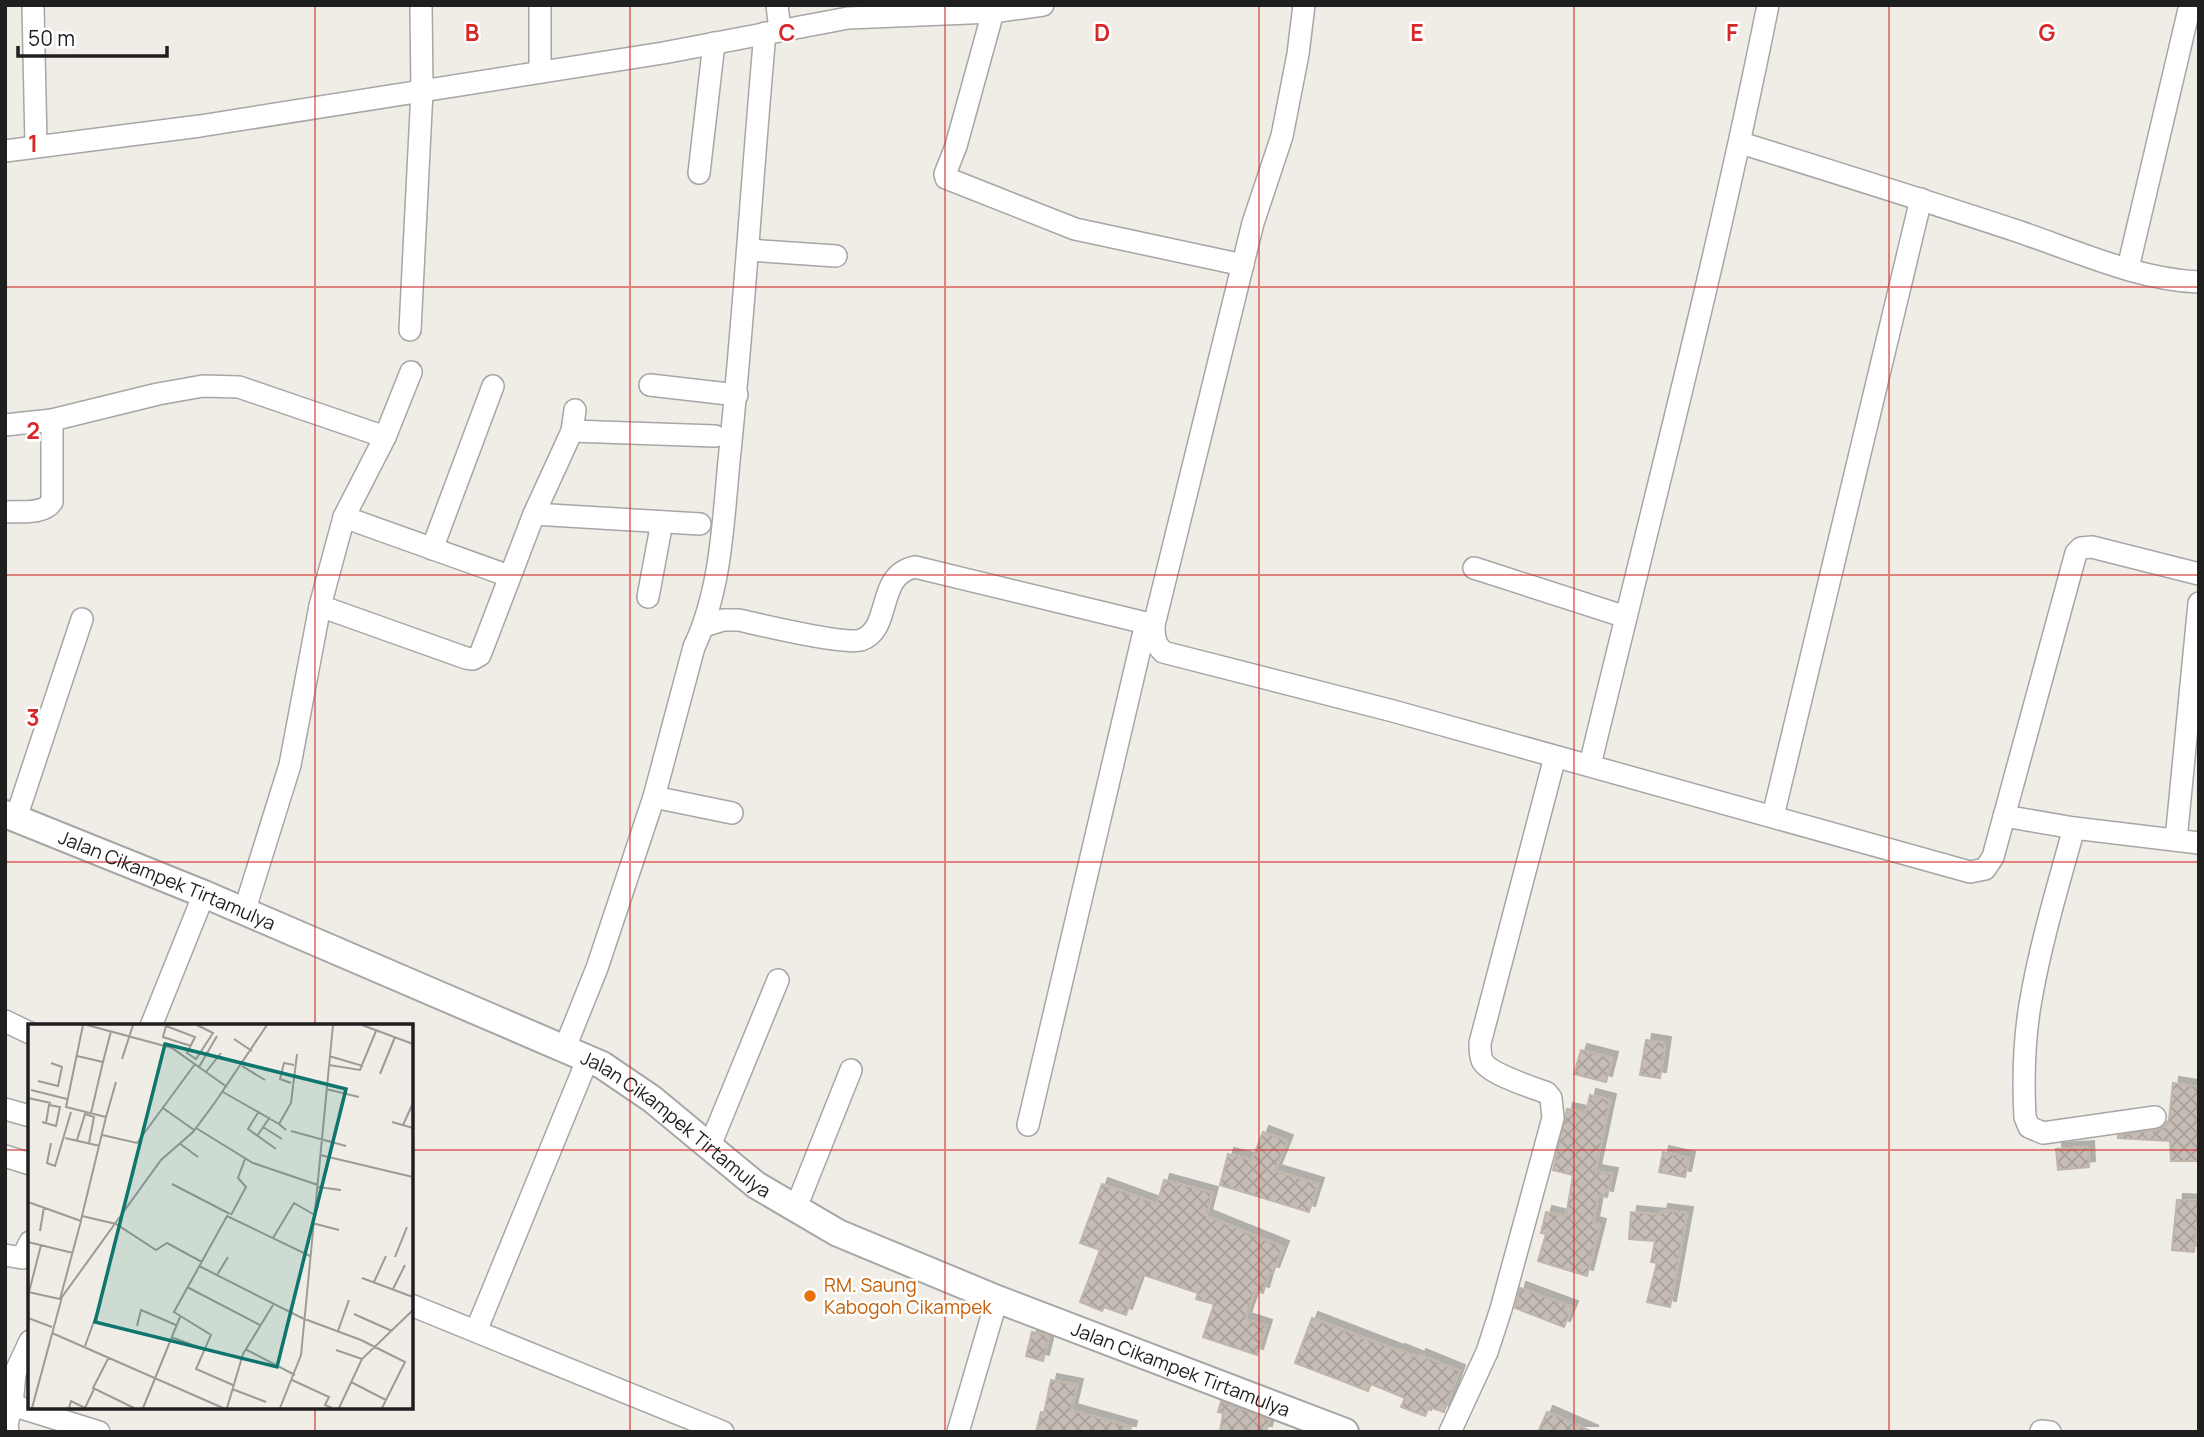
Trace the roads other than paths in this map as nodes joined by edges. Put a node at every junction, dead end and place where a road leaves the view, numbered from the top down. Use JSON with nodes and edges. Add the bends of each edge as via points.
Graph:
{"nodes":[{"id":1,"x":33,"y":5,"type":"edge"},
{"id":2,"x":421,"y":5,"type":"edge"},
{"id":3,"x":540,"y":5,"type":"edge"},
{"id":4,"x":777,"y":5,"type":"edge"},
{"id":5,"x":1042,"y":5,"type":"edge"},
{"id":6,"x":1304,"y":5,"type":"edge"},
{"id":7,"x":1769,"y":5,"type":"edge"},
{"id":8,"x":2190,"y":5,"type":"edge"},
{"id":9,"x":993,"y":12,"type":"junction"},
{"id":10,"x":772,"y":31,"type":"junction"},
{"id":11,"x":714,"y":43,"type":"junction"},
{"id":12,"x":540,"y":72,"type":"junction"},
{"id":13,"x":422,"y":91,"type":"junction"},
{"id":14,"x":1741,"y":143,"type":"junction"},
{"id":15,"x":36,"y":145,"type":"junction"},
{"id":16,"x":5,"y":151,"type":"edge"},
{"id":17,"x":699,"y":173,"type":"dead end"},
{"id":18,"x":1921,"y":199,"type":"junction"},
{"id":19,"x":748,"y":250,"type":"junction"},
{"id":20,"x":836,"y":256,"type":"dead end"},
{"id":21,"x":1243,"y":265,"type":"junction"},
{"id":22,"x":2128,"y":268,"type":"junction"},
{"id":23,"x":2199,"y":282,"type":"edge"},
{"id":24,"x":410,"y":330,"type":"dead end"},
{"id":25,"x":411,"y":372,"type":"dead end"},
{"id":26,"x":650,"y":385,"type":"dead end"},
{"id":27,"x":493,"y":386,"type":"dead end"},
{"id":28,"x":737,"y":395,"type":"junction"},
{"id":29,"x":575,"y":410,"type":"dead end"},
{"id":30,"x":52,"y":420,"type":"junction"},
{"id":31,"x":5,"y":425,"type":"edge"},
{"id":32,"x":572,"y":431,"type":"junction"},
{"id":33,"x":715,"y":436,"type":"dead end"},
{"id":34,"x":385,"y":437,"type":"junction"},
{"id":35,"x":5,"y":512,"type":"edge"},
{"id":36,"x":534,"y":514,"type":"junction"},
{"id":37,"x":344,"y":517,"type":"junction"},
{"id":38,"x":662,"y":522,"type":"junction"},
{"id":39,"x":700,"y":524,"type":"dead end"},
{"id":40,"x":432,"y":549,"type":"junction"},
{"id":41,"x":1474,"y":568,"type":"dead end"},
{"id":42,"x":2199,"y":574,"type":"edge"},
{"id":43,"x":509,"y":576,"type":"junction"},
{"id":44,"x":648,"y":597,"type":"dead end"},
{"id":45,"x":2199,"y":603,"type":"edge"},
{"id":46,"x":320,"y":606,"type":"junction"},
{"id":47,"x":1626,"y":617,"type":"junction"},
{"id":48,"x":82,"y":619,"type":"dead end"},
{"id":49,"x":1150,"y":624,"type":"junction"},
{"id":50,"x":704,"y":626,"type":"junction"},
{"id":51,"x":1555,"y":757,"type":"junction"},
{"id":52,"x":1590,"y":765,"type":"junction"},
{"id":53,"x":654,"y":797,"type":"junction"},
{"id":54,"x":732,"y":813,"type":"dead end"},
{"id":55,"x":11,"y":816,"type":"edge"},
{"id":56,"x":2004,"y":816,"type":"junction"},
{"id":57,"x":1773,"y":817,"type":"junction"},
{"id":58,"x":2074,"y":828,"type":"junction"},
{"id":59,"x":2176,"y":841,"type":"junction"},
{"id":60,"x":2199,"y":843,"type":"edge"},
{"id":61,"x":204,"y":894,"type":"junction"},
{"id":62,"x":244,"y":912,"type":"junction"},
{"id":63,"x":778,"y":980,"type":"dead end"},
{"id":64,"x":5,"y":1021,"type":"edge"},
{"id":65,"x":152,"y":1024,"type":"edge"},
{"id":66,"x":28,"y":1031,"type":"edge"},
{"id":67,"x":576,"y":1054,"type":"junction"},
{"id":68,"x":851,"y":1070,"type":"dead end"},
{"id":69,"x":5,"y":1109,"type":"edge"},
{"id":70,"x":28,"y":1115,"type":"edge"},
{"id":71,"x":2155,"y":1117,"type":"dead end"},
{"id":72,"x":1028,"y":1125,"type":"dead end"},
{"id":73,"x":709,"y":1148,"type":"junction"},
{"id":74,"x":5,"y":1156,"type":"edge"},
{"id":75,"x":28,"y":1163,"type":"edge"},
{"id":76,"x":795,"y":1210,"type":"junction"},
{"id":77,"x":28,"y":1246,"type":"edge"},
{"id":78,"x":5,"y":1255,"type":"edge"},
{"id":79,"x":997,"y":1298,"type":"junction"},
{"id":80,"x":413,"y":1306,"type":"edge"},
{"id":81,"x":476,"y":1331,"type":"junction"},
{"id":82,"x":28,"y":1345,"type":"edge"},
{"id":83,"x":12,"y":1405,"type":"junction"},
{"id":84,"x":8,"y":1432,"type":"edge"},
{"id":85,"x":99,"y":1432,"type":"edge"},
{"id":86,"x":723,"y":1432,"type":"edge"},
{"id":87,"x":958,"y":1432,"type":"edge"},
{"id":88,"x":1345,"y":1432,"type":"edge"},
{"id":89,"x":1450,"y":1432,"type":"edge"}],
"edges":[{"from":1,"to":15,"type":"street"},
{"from":2,"to":13,"type":"street"},
{"from":3,"to":12,"type":"street"},
{"from":4,"to":10,"type":"street"},
{"from":5,"to":9,"type":"street"},
{"from":6,"to":21,"type":"street","via":[[1283,136],[1260,198]]},
{"from":7,"to":14,"type":"street"},
{"from":8,"to":22,"type":"street"},
{"from":9,"to":10,"type":"street","via":[[848,18]]},
{"from":9,"to":21,"type":"street","via":[[946,178],[1074,229]]},
{"from":10,"to":11,"type":"street"},
{"from":10,"to":19,"type":"street"},
{"from":11,"to":12,"type":"street"},
{"from":11,"to":17,"type":"street"},
{"from":12,"to":13,"type":"street"},
{"from":13,"to":15,"type":"street","via":[[201,126]]},
{"from":13,"to":24,"type":"street"},
{"from":14,"to":18,"type":"street"},
{"from":14,"to":47,"type":"street"},
{"from":15,"to":16,"type":"street"},
{"from":18,"to":22,"type":"street"},
{"from":18,"to":57,"type":"street"},
{"from":19,"to":20,"type":"street"},
{"from":19,"to":28,"type":"street"},
{"from":21,"to":49,"type":"street"},
{"from":22,"to":23,"type":"street","via":[[2165,279]]},
{"from":25,"to":34,"type":"street"},
{"from":26,"to":28,"type":"street"},
{"from":27,"to":40,"type":"street"},
{"from":28,"to":50,"type":"street","via":[[720,556]]},
{"from":29,"to":32,"type":"street"},
{"from":30,"to":31,"type":"street"},
{"from":30,"to":34,"type":"street","via":[[203,386],[239,387]]},
{"from":30,"to":35,"type":"street","via":[[52,502],[40,510]]},
{"from":32,"to":33,"type":"street"},
{"from":32,"to":36,"type":"street"},
{"from":34,"to":37,"type":"street"},
{"from":36,"to":38,"type":"street"},
{"from":36,"to":43,"type":"street"},
{"from":37,"to":40,"type":"street"},
{"from":37,"to":46,"type":"street"},
{"from":38,"to":39,"type":"street"},
{"from":38,"to":44,"type":"street"},
{"from":40,"to":43,"type":"street"},
{"from":41,"to":47,"type":"street"},
{"from":42,"to":56,"type":"street","via":[[2092,547],[2076,553]]},
{"from":43,"to":46,"type":"street","via":[[485,645],[473,659]]},
{"from":45,"to":59,"type":"street"},
{"from":46,"to":62,"type":"street","via":[[290,765]]},
{"from":47,"to":52,"type":"street"},
{"from":48,"to":55,"type":"street"},
{"from":49,"to":50,"type":"street","via":[[915,567],[894,579],[875,628],[864,639],[844,641],[739,620]]},
{"from":49,"to":51,"type":"street","via":[[1163,652]]},
{"from":49,"to":72,"type":"street"},
{"from":50,"to":53,"type":"street","via":[[694,647]]},
{"from":51,"to":52,"type":"street"},
{"from":51,"to":89,"type":"street","via":[[1480,1043],[1482,1063],[1547,1093],[1553,1118],[1487,1352]]},
{"from":52,"to":57,"type":"street"},
{"from":53,"to":54,"type":"street"},
{"from":53,"to":67,"type":"street","via":[[597,968]]},
{"from":55,"to":61,"type":"street","name":"Jalan Cikampek Tirtamulya"},
{"from":56,"to":57,"type":"street","via":[[1989,865],[1970,872]]},
{"from":56,"to":58,"type":"street"},
{"from":58,"to":59,"type":"street"},
{"from":58,"to":71,"type":"street","via":[[2030,1005],[2025,1117],[2029,1127],[2043,1133]]},
{"from":59,"to":60,"type":"street"},
{"from":61,"to":62,"type":"street","name":"Jalan Cikampek Tirtamulya"},
{"from":61,"to":65,"type":"street"},
{"from":62,"to":67,"type":"street","name":"Jalan Cikampek Tirtamulya"},
{"from":63,"to":73,"type":"street"},
{"from":64,"to":66,"type":"street"},
{"from":67,"to":73,"type":"street","name":"Jalan Cikampek Tirtamulya","via":[[622,1077]]},
{"from":67,"to":81,"type":"street"},
{"from":68,"to":76,"type":"street"},
{"from":69,"to":70,"type":"street"},
{"from":73,"to":76,"type":"street","name":"Jalan Cikampek Tirtamulya"},
{"from":74,"to":75,"type":"street"},
{"from":76,"to":79,"type":"street","name":"Jalan Cikampek Tirtamulya","via":[[871,1248]]},
{"from":77,"to":78,"type":"street","via":[[22,1258]]},
{"from":79,"to":87,"type":"street"},
{"from":79,"to":88,"type":"street","name":"Jalan Cikampek Tirtamulya"},
{"from":80,"to":81,"type":"street"},
{"from":81,"to":86,"type":"street"},
{"from":82,"to":83,"type":"street","via":[[15,1373]]},
{"from":83,"to":84,"type":"street"},
{"from":83,"to":85,"type":"street"}]}
